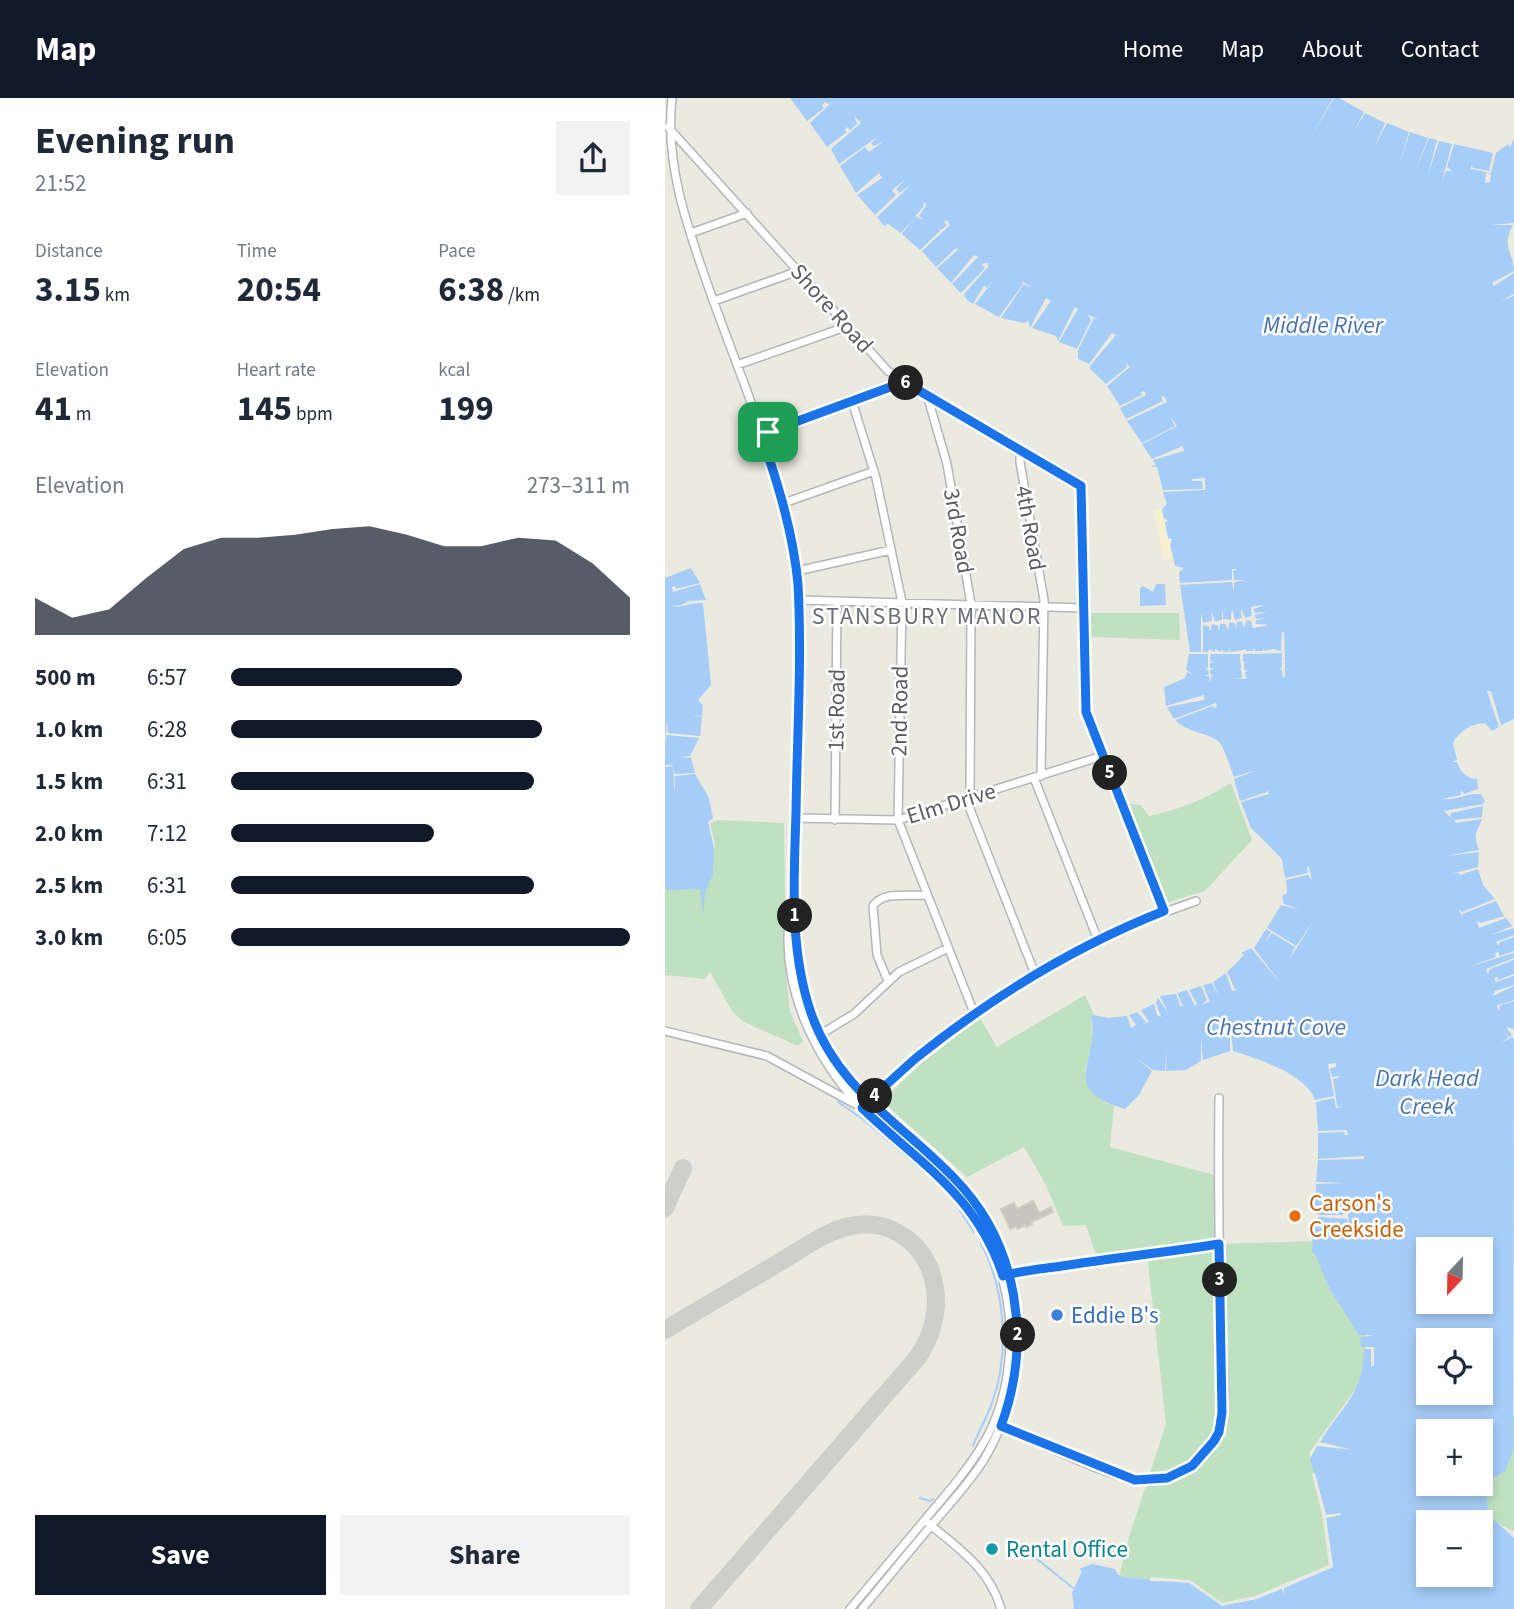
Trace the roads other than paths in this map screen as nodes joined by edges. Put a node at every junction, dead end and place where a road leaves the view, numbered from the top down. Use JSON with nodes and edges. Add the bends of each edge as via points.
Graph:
{"nodes":[{"id":1,"x":672,"y":98,"type":"edge"},
{"id":2,"x":668,"y":127,"type":"junction"},
{"id":3,"x":747,"y":213,"type":"junction"},
{"id":4,"x":691,"y":233,"type":"junction"},
{"id":5,"x":798,"y":271,"type":"junction"},
{"id":6,"x":713,"y":301,"type":"junction"},
{"id":7,"x":848,"y":326,"type":"junction"},
{"id":8,"x":737,"y":365,"type":"junction"},
{"id":9,"x":901,"y":380,"type":"junction"},
{"id":10,"x":926,"y":394,"type":"junction"},
{"id":11,"x":852,"y":401,"type":"junction"},
{"id":12,"x":761,"y":434,"type":"junction"},
{"id":13,"x":1020,"y":449,"type":"junction"},
{"id":14,"x":874,"y":471,"type":"junction"},
{"id":15,"x":784,"y":503,"type":"junction"},
{"id":16,"x":891,"y":550,"type":"junction"},
{"id":17,"x":797,"y":571,"type":"junction"},
{"id":18,"x":799,"y":600,"type":"junction"},
{"id":19,"x":838,"y":601,"type":"junction"},
{"id":20,"x":902,"y":602,"type":"junction"},
{"id":21,"x":971,"y":604,"type":"junction"},
{"id":22,"x":1043,"y":607,"type":"junction"},
{"id":23,"x":1084,"y":608,"type":"junction"},
{"id":24,"x":1102,"y":756,"type":"junction"},
{"id":25,"x":1037,"y":777,"type":"junction"},
{"id":26,"x":968,"y":798,"type":"junction"},
{"id":27,"x":795,"y":818,"type":"junction"},
{"id":28,"x":835,"y":820,"type":"junction"},
{"id":29,"x":898,"y":820,"type":"junction"},
{"id":30,"x":793,"y":894,"type":"junction"},
{"id":31,"x":926,"y":895,"type":"junction"},
{"id":32,"x":1196,"y":901,"type":"dead end"},
{"id":33,"x":1164,"y":911,"type":"junction"},
{"id":34,"x":1098,"y":940,"type":"junction"},
{"id":35,"x":946,"y":949,"type":"junction"},
{"id":36,"x":1035,"y":974,"type":"junction"},
{"id":37,"x":888,"y":981,"type":"junction"},
{"id":38,"x":974,"y":1013,"type":"junction"},
{"id":39,"x":665,"y":1031,"type":"edge"},
{"id":40,"x":821,"y":1034,"type":"junction"},
{"id":41,"x":1219,"y":1098,"type":"dead end"},
{"id":42,"x":865,"y":1105,"type":"junction"},
{"id":43,"x":1219,"y":1244,"type":"junction"},
{"id":44,"x":1007,"y":1275,"type":"junction"},
{"id":45,"x":997,"y":1424,"type":"junction"},
{"id":46,"x":928,"y":1523,"type":"junction"},
{"id":47,"x":850,"y":1609,"type":"edge"},
{"id":48,"x":862,"y":1609,"type":"edge"},
{"id":49,"x":1001,"y":1609,"type":"edge"}],
"edges":[{"from":1,"to":2,"type":"street"},
{"from":2,"to":3,"type":"street","name":"Shore Road"},
{"from":2,"to":4,"type":"street","via":[[673,180]]},
{"from":3,"to":4,"type":"street"},
{"from":3,"to":5,"type":"street","name":"Shore Road"},
{"from":4,"to":6,"type":"street"},
{"from":5,"to":6,"type":"street"},
{"from":5,"to":7,"type":"street","name":"Shore Road"},
{"from":6,"to":8,"type":"street"},
{"from":7,"to":8,"type":"street"},
{"from":7,"to":9,"type":"street","name":"Shore Road"},
{"from":8,"to":12,"type":"street"},
{"from":9,"to":10,"type":"street","name":"Shore Road"},
{"from":9,"to":11,"type":"street"},
{"from":10,"to":13,"type":"street","name":"Shore Road"},
{"from":10,"to":21,"type":"street","name":"3rd Road","via":[[947,464]]},
{"from":11,"to":12,"type":"street"},
{"from":11,"to":14,"type":"street","name":"2nd Road"},
{"from":12,"to":15,"type":"street"},
{"from":13,"to":22,"type":"street","name":"4th Road"},
{"from":13,"to":23,"type":"street","name":"Shore Road","via":[[1081,486]]},
{"from":14,"to":15,"type":"street"},
{"from":14,"to":16,"type":"street","name":"2nd Road"},
{"from":15,"to":17,"type":"street"},
{"from":16,"to":17,"type":"street"},
{"from":16,"to":20,"type":"street","name":"2nd Road"},
{"from":17,"to":18,"type":"street"},
{"from":18,"to":19,"type":"street"},
{"from":18,"to":27,"type":"street"},
{"from":19,"to":20,"type":"street"},
{"from":19,"to":28,"type":"street","name":"1st Road"},
{"from":20,"to":21,"type":"street"},
{"from":20,"to":29,"type":"street","name":"2nd Road"},
{"from":21,"to":22,"type":"street"},
{"from":21,"to":26,"type":"street","name":"3rd Road"},
{"from":22,"to":23,"type":"street"},
{"from":22,"to":25,"type":"street","name":"4th Road"},
{"from":23,"to":24,"type":"street","name":"Shore Road","via":[[1085,703]]},
{"from":24,"to":25,"type":"street","name":"Elm Drive"},
{"from":24,"to":33,"type":"street","name":"Shore Road"},
{"from":25,"to":26,"type":"street","name":"Elm Drive"},
{"from":25,"to":34,"type":"street","name":"4th Road"},
{"from":26,"to":29,"type":"street","name":"Elm Drive"},
{"from":26,"to":36,"type":"street","name":"3rd Road"},
{"from":27,"to":28,"type":"street","name":"Elm Drive"},
{"from":27,"to":30,"type":"street"},
{"from":28,"to":29,"type":"street","name":"Elm Drive"},
{"from":29,"to":31,"type":"street","name":"2nd Road"},
{"from":30,"to":40,"type":"street","via":[[802,978]]},
{"from":30,"to":42,"type":"street","via":[[787,939],[797,1002],[820,1052]]},
{"from":31,"to":35,"type":"street","name":"2nd Road"},
{"from":31,"to":37,"type":"street","via":[[887,896],[873,906],[877,955]]},
{"from":32,"to":33,"type":"street"},
{"from":33,"to":34,"type":"street"},
{"from":34,"to":36,"type":"street"},
{"from":35,"to":37,"type":"street"},
{"from":35,"to":38,"type":"street","name":"2nd Road"},
{"from":36,"to":38,"type":"street"},
{"from":37,"to":40,"type":"street","via":[[854,1014]]},
{"from":38,"to":42,"type":"street"},
{"from":39,"to":42,"type":"street","via":[[767,1056]]},
{"from":40,"to":42,"type":"street"},
{"from":41,"to":43,"type":"street"},
{"from":42,"to":44,"type":"street","via":[[965,1203]]},
{"from":43,"to":44,"type":"street"},
{"from":43,"to":45,"type":"street","via":[[1222,1413],[1214,1441],[1192,1466],[1167,1478],[1135,1480]]},
{"from":44,"to":45,"type":"street","via":[[1009,1356]]},
{"from":45,"to":46,"type":"street"},
{"from":46,"to":47,"type":"street"},
{"from":46,"to":48,"type":"street"},
{"from":46,"to":49,"type":"street","via":[[978,1566]]}]}
